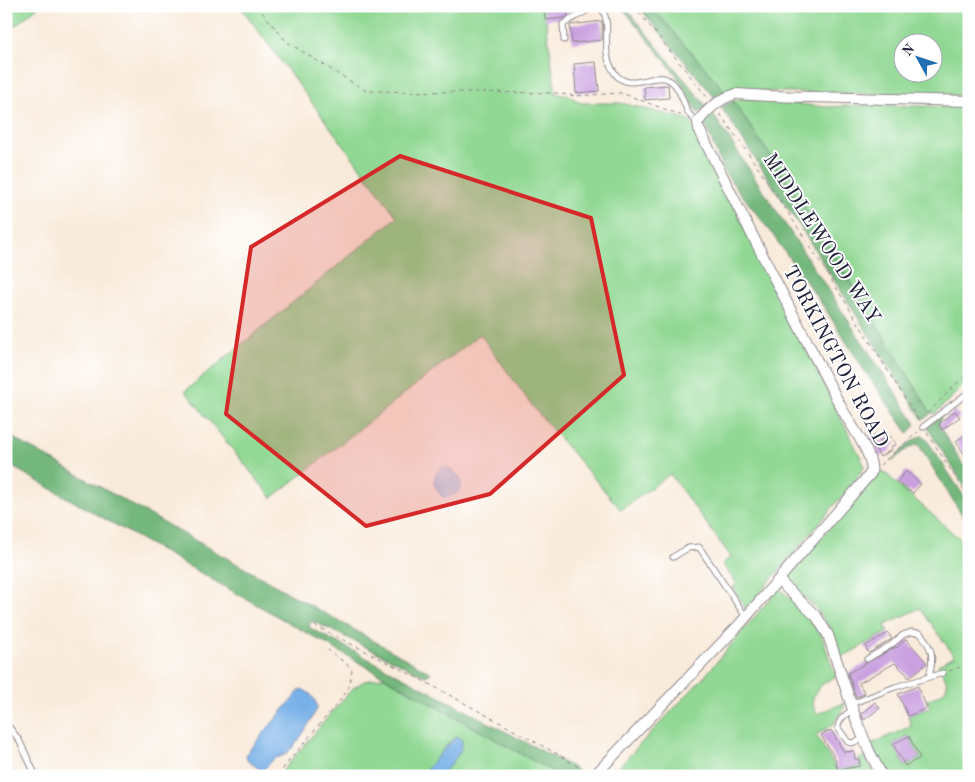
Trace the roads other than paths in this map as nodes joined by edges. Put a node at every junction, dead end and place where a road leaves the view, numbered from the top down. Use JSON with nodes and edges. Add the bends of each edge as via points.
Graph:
{"nodes":[{"id":1,"x":595,"y":6,"type":"edge"},
{"id":2,"x":600,"y":6,"type":"edge"},
{"id":3,"x":564,"y":40,"type":"dead end"},
{"id":4,"x":969,"y":101,"type":"edge"},
{"id":5,"x":698,"y":122,"type":"junction"},
{"id":6,"x":969,"y":392,"type":"edge"},
{"id":7,"x":922,"y":425,"type":"road end"},
{"id":8,"x":673,"y":557,"type":"dead end"},
{"id":9,"x":778,"y":580,"type":"junction"},
{"id":10,"x":746,"y":616,"type":"junction"},
{"id":11,"x":867,"y":659,"type":"dead end"},
{"id":12,"x":943,"y":673,"type":"road end"},
{"id":13,"x":929,"y":677,"type":"junction"},
{"id":14,"x":852,"y":707,"type":"junction"},
{"id":15,"x":6,"y":723,"type":"edge"},
{"id":16,"x":864,"y":739,"type":"junction"},
{"id":17,"x":36,"y":776,"type":"edge"},
{"id":18,"x":594,"y":776,"type":"edge"},
{"id":19,"x":882,"y":776,"type":"edge"}],
"edges":[{"from":1,"to":3,"type":"lane","via":[[563,24]]},
{"from":2,"to":5,"type":"lane","via":[[607,20],[605,42],[608,60],[617,76],[636,82],[661,77],[670,80],[690,115]]},
{"from":4,"to":5,"type":"street","bridge":true,"via":[[736,94],[704,112]]},
{"from":5,"to":9,"type":"street","name":"TORKINGTON ROAD","via":[[745,223],[872,466],[870,473]]},
{"from":6,"to":7,"type":"lane"},
{"from":8,"to":10,"type":"lane","via":[[688,548],[698,547]]},
{"from":9,"to":10,"type":"street","name":"TORKINGTON ROAD"},
{"from":9,"to":14,"type":"street","via":[[817,617],[828,635]]},
{"from":10,"to":18,"type":"street","name":"TORKINGTON ROAD"},
{"from":11,"to":13,"type":"lane","via":[[903,636],[920,632],[932,652]]},
{"from":12,"to":13,"type":"lane"},
{"from":13,"to":14,"type":"lane","via":[[895,687]]},
{"from":14,"to":16,"type":"street"},
{"from":14,"to":16,"type":"lane","via":[[838,728],[848,742]]},
{"from":15,"to":17,"type":"lane","via":[[19,740]]},
{"from":16,"to":19,"type":"street"}]}
